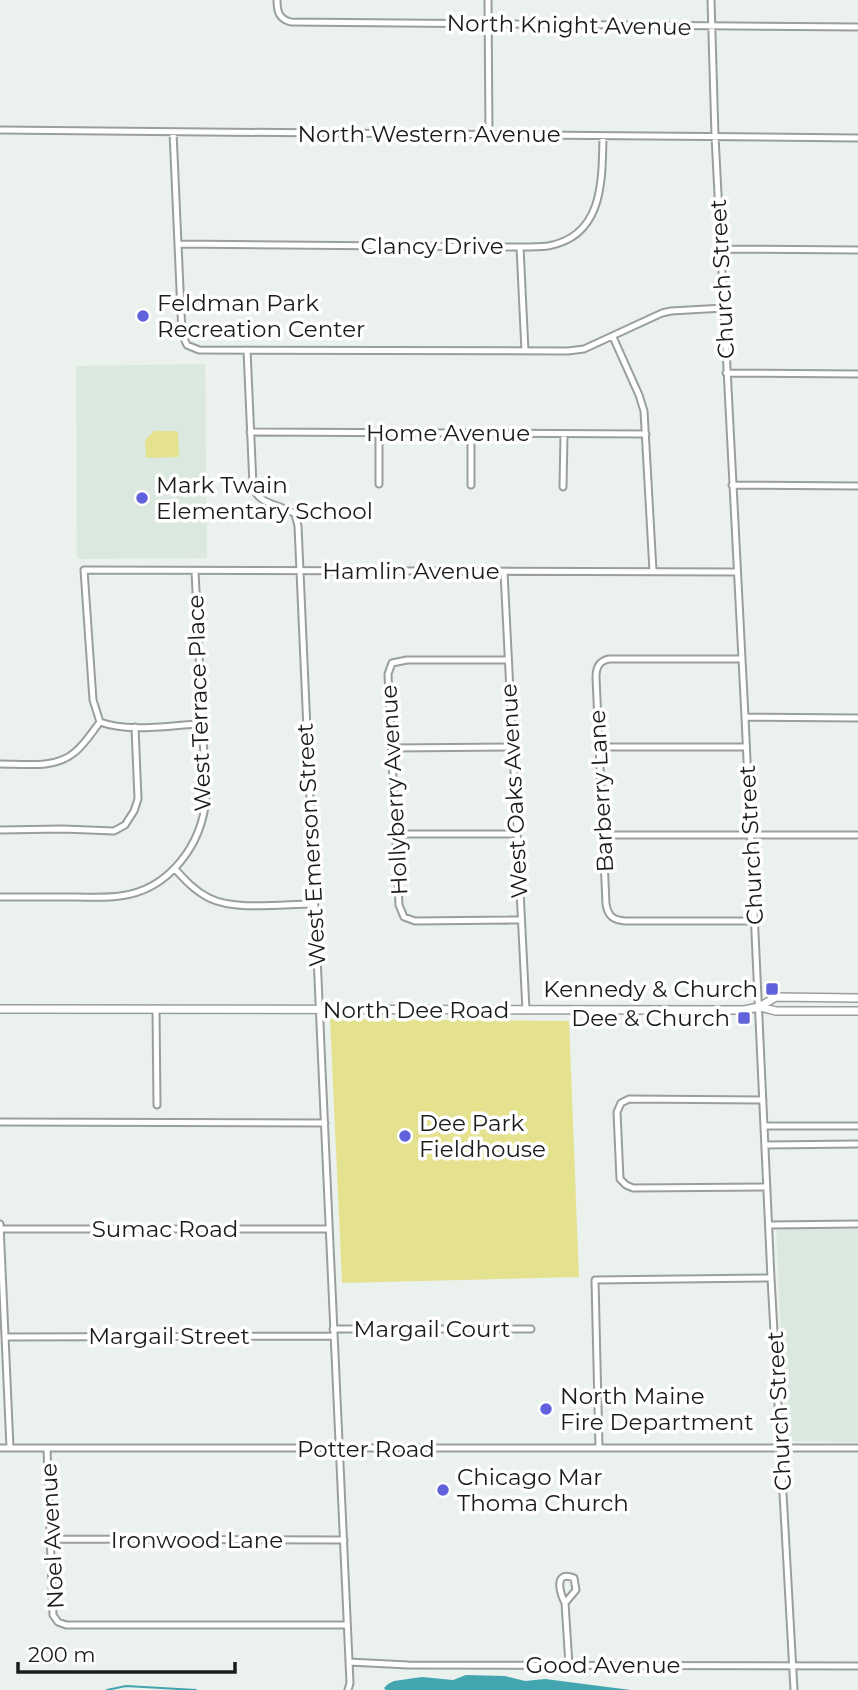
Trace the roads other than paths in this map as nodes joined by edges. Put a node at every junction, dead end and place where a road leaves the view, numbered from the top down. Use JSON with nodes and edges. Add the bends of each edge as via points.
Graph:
{"nodes":[{"id":1,"x":277,"y":0,"type":"edge"},
{"id":2,"x":488,"y":0,"type":"edge"},
{"id":3,"x":710,"y":0,"type":"edge"},
{"id":4,"x":488,"y":24,"type":"junction"},
{"id":5,"x":711,"y":26,"type":"junction"},
{"id":6,"x":858,"y":27,"type":"edge"},
{"id":7,"x":0,"y":130,"type":"edge"},
{"id":8,"x":173,"y":132,"type":"junction"},
{"id":9,"x":489,"y":135,"type":"junction"},
{"id":10,"x":603,"y":136,"type":"junction"},
{"id":11,"x":715,"y":136,"type":"junction"},
{"id":12,"x":858,"y":138,"type":"edge"},
{"id":13,"x":179,"y":244,"type":"junction"},
{"id":14,"x":520,"y":247,"type":"junction"},
{"id":15,"x":720,"y":249,"type":"junction"},
{"id":16,"x":858,"y":250,"type":"edge"},
{"id":17,"x":724,"y":308,"type":"junction"},
{"id":18,"x":613,"y":337,"type":"junction"},
{"id":19,"x":247,"y":350,"type":"junction"},
{"id":20,"x":525,"y":351,"type":"junction"},
{"id":21,"x":726,"y":373,"type":"junction"},
{"id":22,"x":858,"y":374,"type":"edge"},
{"id":23,"x":250,"y":432,"type":"junction"},
{"id":24,"x":379,"y":433,"type":"junction"},
{"id":25,"x":471,"y":433,"type":"junction"},
{"id":26,"x":564,"y":433,"type":"junction"},
{"id":27,"x":646,"y":434,"type":"junction"},
{"id":28,"x":379,"y":484,"type":"dead end"},
{"id":29,"x":471,"y":485,"type":"dead end"},
{"id":30,"x":732,"y":485,"type":"junction"},
{"id":31,"x":563,"y":486,"type":"dead end"},
{"id":32,"x":858,"y":486,"type":"edge"},
{"id":33,"x":300,"y":570,"type":"junction"},
{"id":34,"x":195,"y":571,"type":"junction"},
{"id":35,"x":653,"y":571,"type":"junction"},
{"id":36,"x":504,"y":572,"type":"junction"},
{"id":37,"x":737,"y":572,"type":"junction"},
{"id":38,"x":741,"y":659,"type":"junction"},
{"id":39,"x":508,"y":660,"type":"junction"},
{"id":40,"x":745,"y":717,"type":"junction"},
{"id":41,"x":858,"y":718,"type":"edge"},
{"id":42,"x":100,"y":722,"type":"junction"},
{"id":43,"x":201,"y":724,"type":"junction"},
{"id":44,"x":135,"y":727,"type":"junction"},
{"id":45,"x":512,"y":747,"type":"junction"},
{"id":46,"x":598,"y":747,"type":"junction"},
{"id":47,"x":746,"y":747,"type":"junction"},
{"id":48,"x":391,"y":748,"type":"junction"},
{"id":49,"x":0,"y":764,"type":"edge"},
{"id":50,"x":0,"y":830,"type":"edge"},
{"id":51,"x":396,"y":834,"type":"junction"},
{"id":52,"x":516,"y":834,"type":"junction"},
{"id":53,"x":750,"y":834,"type":"junction"},
{"id":54,"x":603,"y":835,"type":"junction"},
{"id":55,"x":858,"y":835,"type":"edge"},
{"id":56,"x":175,"y":869,"type":"junction"},
{"id":57,"x":0,"y":897,"type":"edge"},
{"id":58,"x":313,"y":904,"type":"junction"},
{"id":59,"x":521,"y":920,"type":"junction"},
{"id":60,"x":754,"y":921,"type":"junction"},
{"id":61,"x":858,"y":998,"type":"edge"},
{"id":62,"x":759,"y":1007,"type":"junction"},
{"id":63,"x":0,"y":1009,"type":"edge"},
{"id":64,"x":156,"y":1009,"type":"junction"},
{"id":65,"x":319,"y":1010,"type":"junction"},
{"id":66,"x":526,"y":1010,"type":"junction"},
{"id":67,"x":858,"y":1011,"type":"edge"},
{"id":68,"x":763,"y":1100,"type":"junction"},
{"id":69,"x":157,"y":1105,"type":"dead end"},
{"id":70,"x":0,"y":1122,"type":"edge"},
{"id":71,"x":325,"y":1123,"type":"junction"},
{"id":72,"x":765,"y":1126,"type":"junction"},
{"id":73,"x":858,"y":1126,"type":"edge"},
{"id":74,"x":766,"y":1144,"type":"junction"},
{"id":75,"x":858,"y":1144,"type":"edge"},
{"id":76,"x":767,"y":1187,"type":"junction"},
{"id":77,"x":0,"y":1224,"type":"edge"},
{"id":78,"x":858,"y":1224,"type":"edge"},
{"id":79,"x":769,"y":1225,"type":"junction"},
{"id":80,"x":0,"y":1229,"type":"edge"},
{"id":81,"x":329,"y":1230,"type":"junction"},
{"id":82,"x":771,"y":1278,"type":"junction"},
{"id":83,"x":531,"y":1329,"type":"dead end"},
{"id":84,"x":333,"y":1333,"type":"junction"},
{"id":85,"x":5,"y":1337,"type":"junction"},
{"id":86,"x":0,"y":1448,"type":"edge"},
{"id":87,"x":10,"y":1448,"type":"junction"},
{"id":88,"x":340,"y":1448,"type":"junction"},
{"id":89,"x":599,"y":1448,"type":"junction"},
{"id":90,"x":781,"y":1448,"type":"junction"},
{"id":91,"x":858,"y":1448,"type":"edge"},
{"id":92,"x":47,"y":1449,"type":"junction"},
{"id":93,"x":50,"y":1539,"type":"junction"},
{"id":94,"x":344,"y":1540,"type":"junction"},
{"id":95,"x":565,"y":1603,"type":"junction"},
{"id":96,"x":347,"y":1625,"type":"junction"},
{"id":97,"x":349,"y":1662,"type":"junction"},
{"id":98,"x":569,"y":1665,"type":"junction"},
{"id":99,"x":793,"y":1666,"type":"junction"},
{"id":100,"x":858,"y":1666,"type":"edge"},
{"id":101,"x":348,"y":1690,"type":"edge"},
{"id":102,"x":794,"y":1690,"type":"edge"}],
"edges":[{"from":1,"to":4,"type":"street","name":"North Knight Avenue","via":[[281,18],[291,22]]},
{"from":2,"to":4,"type":"street"},
{"from":3,"to":5,"type":"street","name":"Church Street"},
{"from":4,"to":5,"type":"street","name":"North Knight Avenue"},
{"from":4,"to":9,"type":"street"},
{"from":5,"to":6,"type":"street","name":"North Knight Avenue"},
{"from":5,"to":11,"type":"street","name":"Church Street"},
{"from":7,"to":8,"type":"street","name":"North Western Avenue"},
{"from":8,"to":9,"type":"street","name":"North Western Avenue"},
{"from":8,"to":13,"type":"street"},
{"from":9,"to":10,"type":"street","name":"North Western Avenue"},
{"from":10,"to":11,"type":"street","name":"North Western Avenue"},
{"from":10,"to":14,"type":"street","name":"Clancy Drive","via":[[601,192],[591,217],[563,241]]},
{"from":11,"to":12,"type":"street","name":"North Western Avenue"},
{"from":11,"to":15,"type":"street","name":"Church Street"},
{"from":13,"to":14,"type":"street","name":"Clancy Drive"},
{"from":13,"to":19,"type":"street","via":[[182,334],[187,345],[199,350]]},
{"from":14,"to":20,"type":"street"},
{"from":15,"to":16,"type":"street"},
{"from":15,"to":17,"type":"street","name":"Church Street"},
{"from":17,"to":18,"type":"street","via":[[662,313]]},
{"from":17,"to":21,"type":"street","name":"Church Street"},
{"from":18,"to":20,"type":"street","via":[[576,351]]},
{"from":18,"to":27,"type":"street","via":[[639,395]]},
{"from":19,"to":20,"type":"street"},
{"from":19,"to":23,"type":"street","name":"West Emerson Street"},
{"from":21,"to":22,"type":"street"},
{"from":21,"to":30,"type":"street","name":"Church Street"},
{"from":23,"to":24,"type":"street","name":"Home Avenue"},
{"from":23,"to":33,"type":"street","name":"West Emerson Street","via":[[254,493],[295,514]]},
{"from":24,"to":25,"type":"street","name":"Home Avenue"},
{"from":24,"to":28,"type":"street"},
{"from":25,"to":26,"type":"street","name":"Home Avenue"},
{"from":25,"to":29,"type":"street"},
{"from":26,"to":27,"type":"street","name":"Home Avenue"},
{"from":26,"to":31,"type":"street"},
{"from":27,"to":35,"type":"street"},
{"from":30,"to":32,"type":"street"},
{"from":30,"to":37,"type":"street","name":"Church Street"},
{"from":33,"to":34,"type":"street","name":"Hamlin Avenue"},
{"from":33,"to":36,"type":"street","name":"Hamlin Avenue"},
{"from":33,"to":58,"type":"street","name":"West Emerson Street"},
{"from":34,"to":42,"type":"street","name":"Hamlin Avenue","via":[[84,570],[93,700]]},
{"from":34,"to":43,"type":"street","name":"West Terrace Place"},
{"from":35,"to":36,"type":"street","name":"Hamlin Avenue"},
{"from":35,"to":37,"type":"street","name":"Hamlin Avenue"},
{"from":36,"to":39,"type":"street","name":"West Oaks Avenue"},
{"from":37,"to":38,"type":"street","name":"Church Street"},
{"from":38,"to":40,"type":"street","name":"Church Street"},
{"from":38,"to":46,"type":"street","name":"Barberry Lane","via":[[603,660],[596,677]]},
{"from":39,"to":45,"type":"street","name":"West Oaks Avenue"},
{"from":39,"to":48,"type":"street","name":"Hollyberry Avenue","via":[[392,663],[388,674]]},
{"from":40,"to":41,"type":"street"},
{"from":40,"to":47,"type":"street","name":"Church Street"},
{"from":42,"to":44,"type":"street"},
{"from":42,"to":49,"type":"street","via":[[81,747],[62,760]]},
{"from":43,"to":44,"type":"street"},
{"from":43,"to":56,"type":"street","name":"West Terrace Place","via":[[205,813],[195,840]]},
{"from":44,"to":50,"type":"street","via":[[138,799],[125,825],[114,831]]},
{"from":45,"to":48,"type":"street"},
{"from":45,"to":52,"type":"street","name":"West Oaks Avenue"},
{"from":46,"to":47,"type":"street"},
{"from":46,"to":54,"type":"street","name":"Barberry Lane"},
{"from":47,"to":53,"type":"street","name":"Church Street"},
{"from":48,"to":51,"type":"street","name":"Hollyberry Avenue"},
{"from":51,"to":52,"type":"street"},
{"from":51,"to":59,"type":"street","name":"Hollyberry Avenue","via":[[399,905],[404,917],[415,921]]},
{"from":52,"to":59,"type":"street","name":"West Oaks Avenue"},
{"from":53,"to":54,"type":"street"},
{"from":53,"to":55,"type":"street"},
{"from":53,"to":60,"type":"street","name":"Church Street"},
{"from":54,"to":60,"type":"street","name":"Barberry Lane","via":[[606,904],[611,917],[625,921]]},
{"from":56,"to":57,"type":"street","via":[[154,885],[120,896]]},
{"from":56,"to":58,"type":"street","via":[[197,890],[218,901]]},
{"from":58,"to":65,"type":"street","name":"West Emerson Street"},
{"from":59,"to":66,"type":"street","name":"West Oaks Avenue"},
{"from":60,"to":62,"type":"street","name":"Church Street"},
{"from":61,"to":62,"type":"street","via":[[776,997]]},
{"from":62,"to":66,"type":"street","name":"North Dee Road"},
{"from":62,"to":67,"type":"street"},
{"from":62,"to":68,"type":"street","name":"Church Street"},
{"from":63,"to":64,"type":"street","name":"North Dee Road"},
{"from":64,"to":65,"type":"street","name":"North Dee Road"},
{"from":64,"to":69,"type":"street"},
{"from":65,"to":66,"type":"street","name":"North Dee Road"},
{"from":65,"to":71,"type":"street","name":"West Emerson Street"},
{"from":68,"to":72,"type":"street","name":"Church Street"},
{"from":68,"to":76,"type":"street","via":[[629,1099],[621,1103],[617,1112],[620,1179],[633,1188]]},
{"from":70,"to":71,"type":"street"},
{"from":71,"to":81,"type":"street","name":"West Emerson Street"},
{"from":72,"to":73,"type":"street"},
{"from":72,"to":74,"type":"street","name":"Church Street"},
{"from":74,"to":75,"type":"street"},
{"from":74,"to":76,"type":"street","name":"Church Street"},
{"from":76,"to":79,"type":"street","name":"Church Street"},
{"from":77,"to":80,"type":"street","name":"Noel Avenue"},
{"from":78,"to":79,"type":"street"},
{"from":79,"to":82,"type":"street","name":"Church Street"},
{"from":80,"to":81,"type":"street","name":"Sumac Road"},
{"from":80,"to":85,"type":"street","name":"Noel Avenue"},
{"from":81,"to":84,"type":"street","name":"West Emerson Street"},
{"from":82,"to":89,"type":"street","via":[[595,1280]]},
{"from":82,"to":90,"type":"street","name":"Church Street"},
{"from":83,"to":84,"type":"street","name":"Margail Court"},
{"from":84,"to":85,"type":"street","name":"Margail Street"},
{"from":84,"to":88,"type":"street","name":"West Emerson Street"},
{"from":85,"to":87,"type":"street","name":"Noel Avenue"},
{"from":86,"to":87,"type":"street","name":"Potter Road"},
{"from":87,"to":92,"type":"street","name":"Potter Road"},
{"from":88,"to":89,"type":"street","name":"Potter Road"},
{"from":88,"to":92,"type":"street","name":"Potter Road"},
{"from":88,"to":94,"type":"street","name":"West Emerson Street"},
{"from":89,"to":90,"type":"street","name":"Potter Road"},
{"from":90,"to":91,"type":"street","name":"Potter Road"},
{"from":90,"to":99,"type":"street","name":"Church Street"},
{"from":92,"to":93,"type":"street","name":"Noel Avenue"},
{"from":93,"to":94,"type":"street","name":"Ironwood Lane"},
{"from":93,"to":96,"type":"street","name":"Noel Avenue","via":[[53,1615],[66,1625]]},
{"from":94,"to":96,"type":"street","name":"West Emerson Street"},
{"from":95,"to":95,"type":"street","via":[[576,1590],[569,1576],[559,1587]]},
{"from":95,"to":98,"type":"street"},
{"from":96,"to":97,"type":"street","name":"West Emerson Street"},
{"from":97,"to":98,"type":"street","name":"Good Avenue"},
{"from":97,"to":101,"type":"street","name":"West Emerson Street"},
{"from":98,"to":99,"type":"street","name":"Good Avenue"},
{"from":99,"to":100,"type":"street","name":"Good Avenue"},
{"from":99,"to":102,"type":"street","name":"Church Street"}]}
